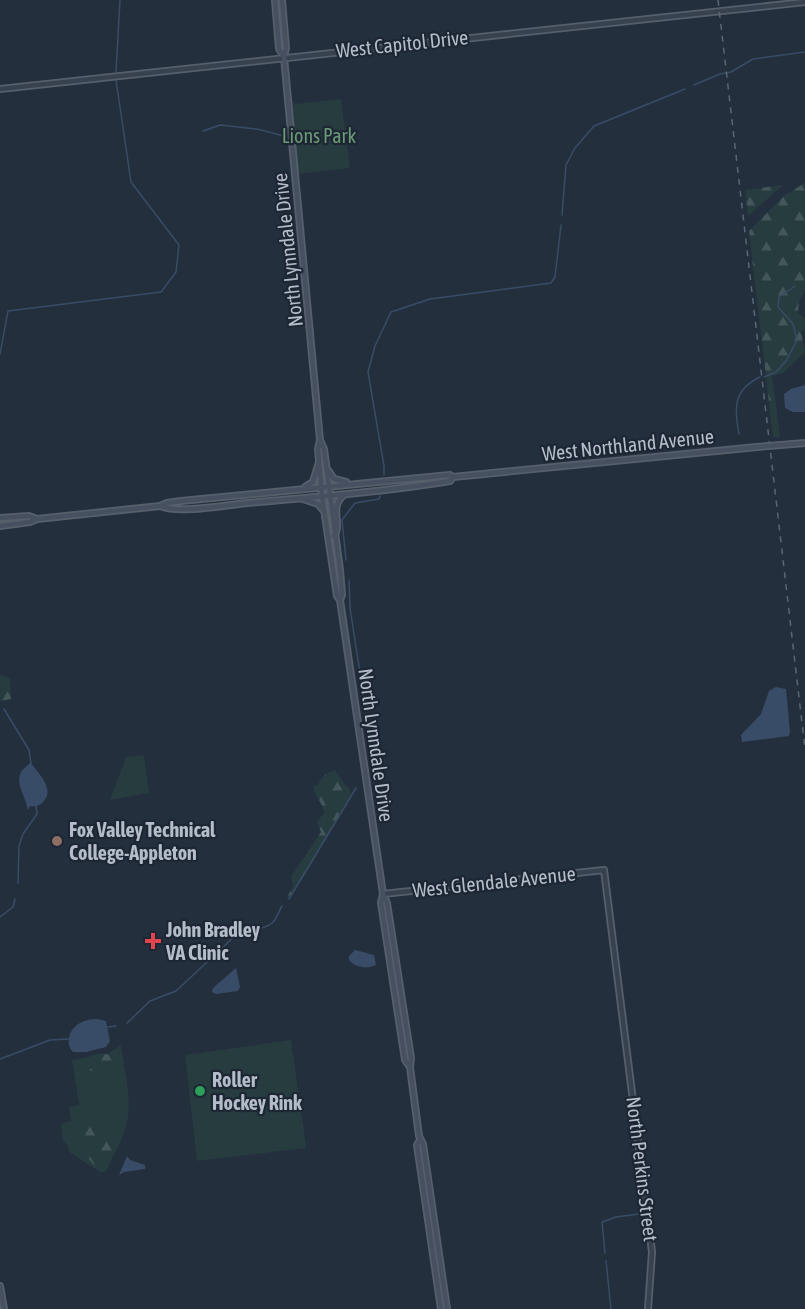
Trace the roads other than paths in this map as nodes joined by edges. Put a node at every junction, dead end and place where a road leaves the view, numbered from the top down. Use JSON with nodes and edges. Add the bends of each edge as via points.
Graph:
{"nodes":[{"id":1,"x":275,"y":0,"type":"edge"},
{"id":2,"x":282,"y":0,"type":"edge"},
{"id":3,"x":805,"y":2,"type":"edge"},
{"id":4,"x":284,"y":57,"type":"junction"},
{"id":5,"x":0,"y":88,"type":"edge"},
{"id":6,"x":320,"y":440,"type":"junction"},
{"id":7,"x":805,"y":443,"type":"edge"},
{"id":8,"x":319,"y":462,"type":"junction"},
{"id":9,"x":326,"y":468,"type":"junction"},
{"id":10,"x":453,"y":477,"type":"junction"},
{"id":11,"x":372,"y":482,"type":"junction"},
{"id":12,"x":321,"y":487,"type":"junction"},
{"id":13,"x":328,"y":487,"type":"junction"},
{"id":14,"x":298,"y":489,"type":"junction"},
{"id":15,"x":345,"y":494,"type":"junction"},
{"id":16,"x":322,"y":496,"type":"junction"},
{"id":17,"x":329,"y":496,"type":"junction"},
{"id":18,"x":302,"y":498,"type":"junction"},
{"id":19,"x":160,"y":506,"type":"junction"},
{"id":20,"x":324,"y":513,"type":"junction"},
{"id":21,"x":0,"y":518,"type":"edge"},
{"id":22,"x":37,"y":519,"type":"junction"},
{"id":23,"x":0,"y":526,"type":"edge"},
{"id":24,"x":334,"y":536,"type":"junction"},
{"id":25,"x":340,"y":600,"type":"junction"},
{"id":26,"x":604,"y":870,"type":"joint"},
{"id":27,"x":383,"y":894,"type":"junction"},
{"id":28,"x":420,"y":1140,"type":"junction"},
{"id":29,"x":0,"y":1286,"type":"edge"},
{"id":30,"x":4,"y":1309,"type":"edge"},
{"id":31,"x":441,"y":1309,"type":"edge"},
{"id":32,"x":447,"y":1309,"type":"edge"},
{"id":33,"x":648,"y":1309,"type":"edge"}],
"edges":[{"from":1,"to":4,"type":"main road","name":"North Lynndale Drive","via":[[279,49]]},
{"from":2,"to":4,"type":"main road","name":"North Lynndale Drive"},
{"from":3,"to":4,"type":"street","name":"West Capitol Drive"},
{"from":4,"to":5,"type":"street","name":"West Capitol Drive"},
{"from":4,"to":6,"type":"main road","name":"North Lynndale Drive"},
{"from":6,"to":8,"type":"main road","name":"North Lynndale Drive"},
{"from":6,"to":9,"type":"main road","name":"North Lynndale Drive"},
{"from":7,"to":10,"type":"main road","name":"West Northland Avenue","bridge":true},
{"from":8,"to":12,"type":"main road","name":"North Lynndale Drive"},
{"from":8,"to":14,"type":"main road","via":[[313,482]]},
{"from":9,"to":11,"type":"main road","via":[[339,482]]},
{"from":9,"to":13,"type":"main road","name":"North Lynndale Drive"},
{"from":10,"to":11,"type":"main road","name":"West Northland Avenue"},
{"from":10,"to":15,"type":"main road","name":"West Northland Avenue","via":[[423,486]]},
{"from":11,"to":13,"type":"main road","name":"West Northland Avenue"},
{"from":12,"to":13,"type":"main road","name":"West Northland Avenue"},
{"from":12,"to":14,"type":"main road","name":"West Northland Avenue"},
{"from":12,"to":16,"type":"main road","name":"North Lynndale Drive"},
{"from":13,"to":17,"type":"main road","name":"North Lynndale Drive"},
{"from":14,"to":19,"type":"main road","name":"West Northland Avenue"},
{"from":15,"to":17,"type":"main road","name":"West Northland Avenue"},
{"from":15,"to":24,"type":"main road","via":[[337,504]]},
{"from":16,"to":17,"type":"main road","name":"West Northland Avenue"},
{"from":16,"to":18,"type":"main road","name":"West Northland Avenue"},
{"from":16,"to":20,"type":"main road","name":"North Lynndale Drive"},
{"from":17,"to":24,"type":"main road","name":"North Lynndale Drive"},
{"from":18,"to":19,"type":"main road","name":"West Northland Avenue","via":[[197,508]]},
{"from":18,"to":20,"type":"main road","via":[[318,504]]},
{"from":19,"to":22,"type":"main road","name":"West Northland Avenue"},
{"from":20,"to":25,"type":"main road","name":"North Lynndale Drive"},
{"from":21,"to":22,"type":"main road","name":"West Northland Avenue"},
{"from":22,"to":23,"type":"main road","name":"West Northland Avenue"},
{"from":24,"to":25,"type":"main road","name":"North Lynndale Drive"},
{"from":25,"to":27,"type":"main road","name":"North Lynndale Drive"},
{"from":26,"to":27,"type":"street","name":"West Glendale Avenue"},
{"from":26,"to":33,"type":"street","name":"North Perkins Street","via":[[652,1252]]},
{"from":27,"to":28,"type":"main road","name":"North Lynndale Drive","via":[[411,1059]]},
{"from":28,"to":31,"type":"main road","name":"North Lynndale Drive","via":[[417,1145]]},
{"from":28,"to":32,"type":"main road","name":"North Lynndale Drive"},
{"from":29,"to":30,"type":"main road"}]}
